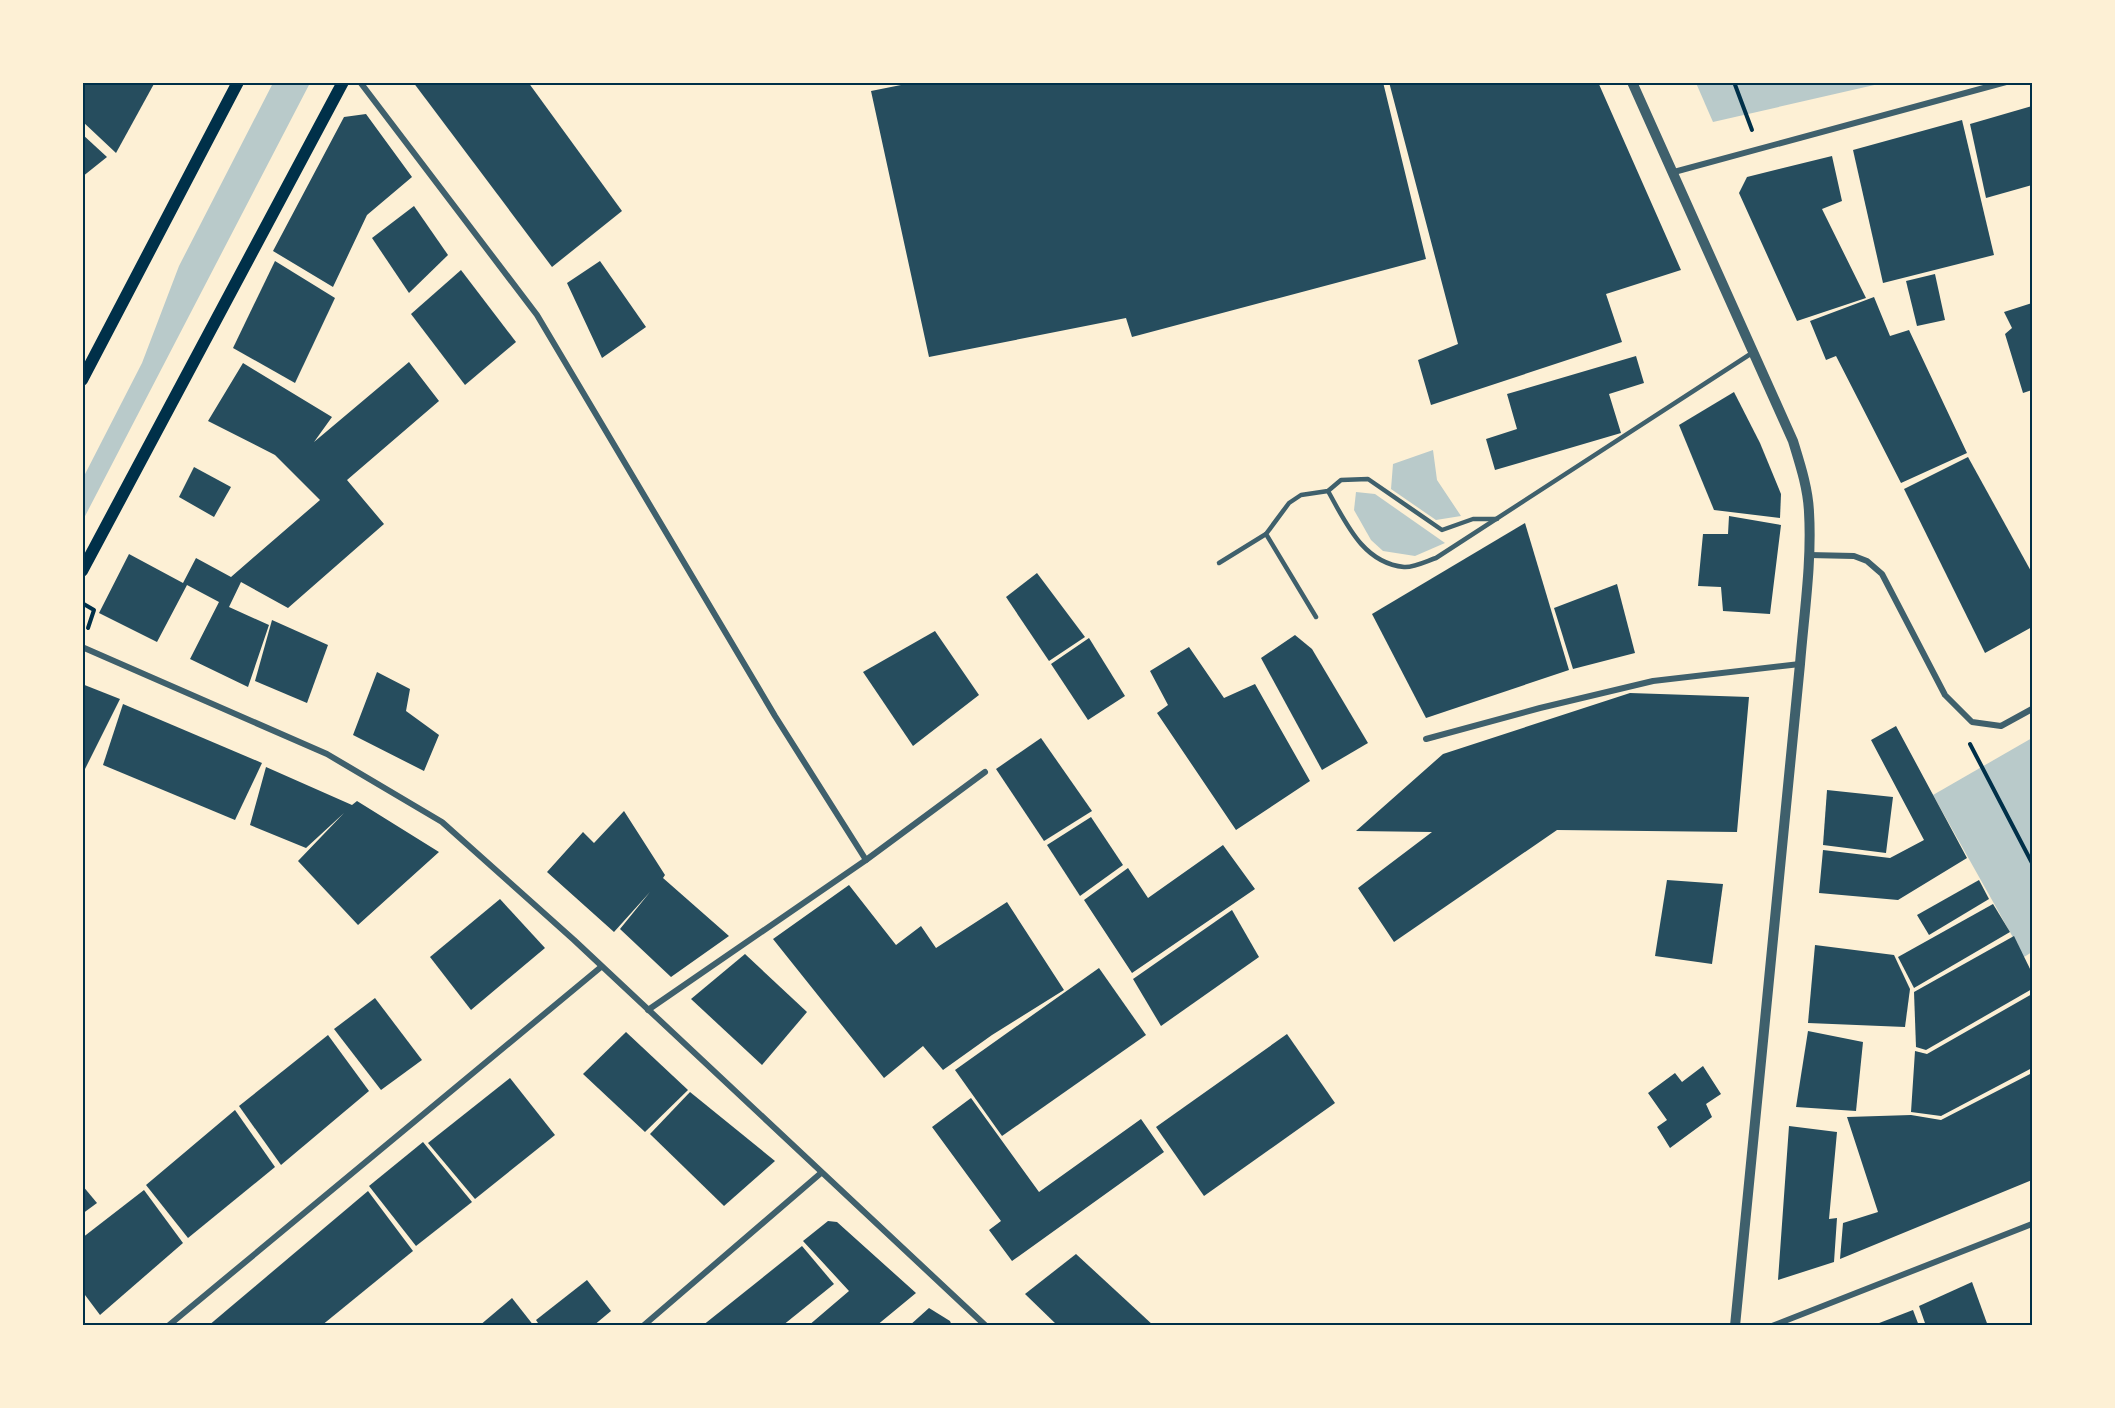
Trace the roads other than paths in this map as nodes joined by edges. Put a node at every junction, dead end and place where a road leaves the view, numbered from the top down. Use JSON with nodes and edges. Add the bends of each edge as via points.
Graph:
{"nodes":[{"id":1,"x":238,"y":82,"type":"edge"},
{"id":2,"x":343,"y":82,"type":"edge"},
{"id":3,"x":360,"y":82,"type":"edge"},
{"id":4,"x":1632,"y":82,"type":"edge"},
{"id":5,"x":2006,"y":82,"type":"edge"},
{"id":6,"x":1674,"y":172,"type":"junction"},
{"id":7,"x":1754,"y":352,"type":"junction"},
{"id":8,"x":82,"y":380,"type":"edge"},
{"id":9,"x":1328,"y":490,"type":"junction"},
{"id":10,"x":1497,"y":519,"type":"junction"},
{"id":11,"x":1266,"y":534,"type":"junction"},
{"id":12,"x":1809,"y":555,"type":"junction"},
{"id":13,"x":1219,"y":563,"type":"dead end"},
{"id":14,"x":82,"y":571,"type":"edge"},
{"id":15,"x":1316,"y":617,"type":"dead end"},
{"id":16,"x":82,"y":647,"type":"edge"},
{"id":17,"x":1800,"y":664,"type":"junction"},
{"id":18,"x":2032,"y":709,"type":"edge"},
{"id":19,"x":1426,"y":739,"type":"dead end"},
{"id":20,"x":985,"y":772,"type":"dead end"},
{"id":21,"x":866,"y":860,"type":"junction"},
{"id":22,"x":601,"y":967,"type":"junction"},
{"id":23,"x":648,"y":1010,"type":"junction"},
{"id":24,"x":821,"y":1173,"type":"junction"},
{"id":25,"x":2032,"y":1224,"type":"edge"},
{"id":26,"x":168,"y":1326,"type":"edge"},
{"id":27,"x":643,"y":1326,"type":"edge"},
{"id":28,"x":986,"y":1326,"type":"edge"},
{"id":29,"x":1735,"y":1326,"type":"edge"},
{"id":30,"x":1773,"y":1326,"type":"edge"}],
"edges":[{"from":1,"to":8,"type":"main road"},
{"from":2,"to":14,"type":"main road"},
{"from":3,"to":21,"type":"street","via":[[537,315],[774,716]]},
{"from":4,"to":6,"type":"street"},
{"from":5,"to":6,"type":"street"},
{"from":6,"to":7,"type":"street"},
{"from":7,"to":10,"type":"lane"},
{"from":7,"to":12,"type":"street","via":[[1804,476]]},
{"from":9,"to":10,"type":"lane","via":[[1341,480],[1368,479],[1442,530],[1473,519]]},
{"from":9,"to":10,"type":"lane","via":[[1350,530],[1374,559],[1406,567],[1436,558]]},
{"from":9,"to":11,"type":"lane","via":[[1301,495],[1289,503]]},
{"from":11,"to":13,"type":"lane"},
{"from":11,"to":15,"type":"lane"},
{"from":12,"to":17,"type":"street"},
{"from":12,"to":18,"type":"street","via":[[1854,556],[1882,574],[1945,695],[1972,722],[2001,726]]},
{"from":16,"to":22,"type":"street","via":[[327,754],[442,822]]},
{"from":17,"to":19,"type":"street","via":[[1653,681]]},
{"from":17,"to":29,"type":"street"},
{"from":20,"to":21,"type":"street"},
{"from":21,"to":23,"type":"street"},
{"from":22,"to":23,"type":"street"},
{"from":22,"to":26,"type":"street"},
{"from":23,"to":24,"type":"street"},
{"from":24,"to":27,"type":"street"},
{"from":24,"to":28,"type":"street"},
{"from":25,"to":30,"type":"street"}]}
